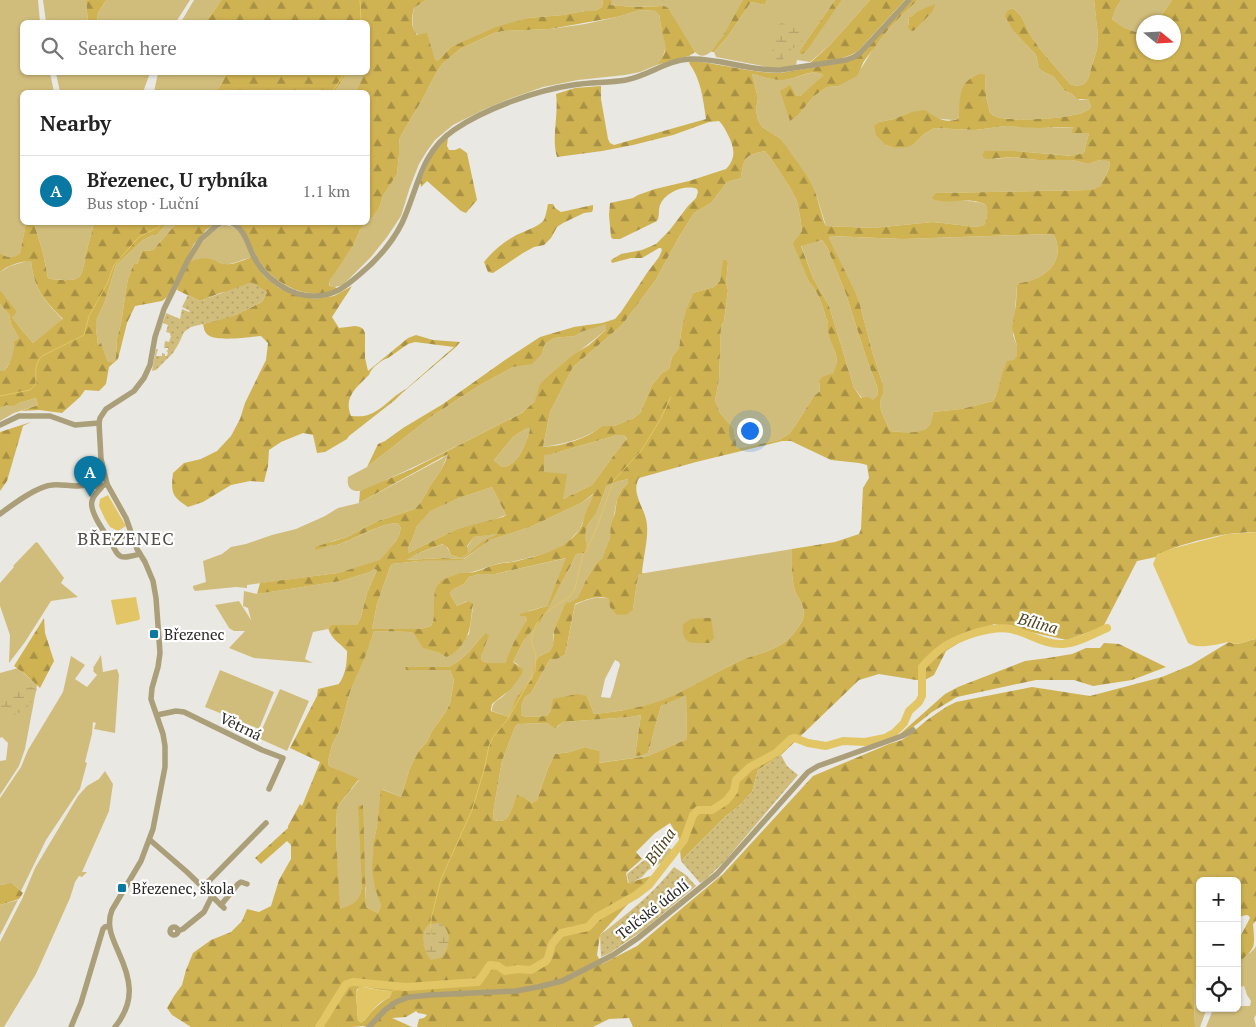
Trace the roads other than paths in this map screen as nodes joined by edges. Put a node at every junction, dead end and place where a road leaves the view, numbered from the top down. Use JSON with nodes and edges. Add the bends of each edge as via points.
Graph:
{"nodes":[{"id":1,"x":909,"y":0,"type":"edge"},
{"id":2,"x":217,"y":225,"type":"edge"},
{"id":3,"x":235,"y":225,"type":"edge"},
{"id":4,"x":99,"y":423,"type":"junction"},
{"id":5,"x":0,"y":425,"type":"edge"},
{"id":6,"x":104,"y":486,"type":"junction"},
{"id":7,"x":0,"y":514,"type":"edge"},
{"id":8,"x":131,"y":533,"type":"junction"},
{"id":9,"x":111,"y":541,"type":"junction"},
{"id":10,"x":140,"y":554,"type":"junction"},
{"id":11,"x":156,"y":715,"type":"junction"},
{"id":12,"x":913,"y":730,"type":"dead end"},
{"id":13,"x":268,"y":789,"type":"dead end"},
{"id":14,"x":266,"y":822,"type":"dead end"},
{"id":15,"x":150,"y":840,"type":"junction"},
{"id":16,"x":248,"y":884,"type":"dead end"},
{"id":17,"x":203,"y":888,"type":"junction"},
{"id":18,"x":212,"y":896,"type":"junction"},
{"id":19,"x":109,"y":926,"type":"junction"},
{"id":20,"x":178,"y":930,"type":"dead end"},
{"id":21,"x":71,"y":1027,"type":"edge"},
{"id":22,"x":115,"y":1027,"type":"edge"},
{"id":23,"x":369,"y":1027,"type":"edge"}],
"edges":[{"from":1,"to":3,"type":"street","via":[[860,53],[846,60],[780,70],[746,68],[707,60],[676,61],[626,80],[548,90],[503,105],[461,125],[431,152],[394,237],[365,270],[333,294],[315,296],[300,293],[272,280],[254,256],[241,229]]},
{"from":2,"to":4,"type":"street","via":[[201,239],[164,309],[144,378],[134,391],[106,409]]},
{"from":4,"to":5,"type":"street","via":[[75,425],[50,416],[19,416]]},
{"from":4,"to":6,"type":"street"},
{"from":6,"to":7,"type":"street","via":[[44,486]]},
{"from":6,"to":8,"type":"street","via":[[126,518]]},
{"from":6,"to":9,"type":"street","via":[[92,498],[92,507]]},
{"from":8,"to":9,"type":"street"},
{"from":8,"to":10,"type":"street"},
{"from":9,"to":10,"type":"street","via":[[120,557]]},
{"from":10,"to":11,"type":"street","via":[[156,598],[160,653],[151,693]]},
{"from":11,"to":13,"type":"street","name":"Větrná","via":[[184,712],[283,758]]},
{"from":11,"to":15,"type":"street","via":[[163,734],[165,767]]},
{"from":12,"to":23,"type":"street","name":"Telčské údolí","via":[[808,772],[717,874],[612,955],[562,981],[538,987],[409,997],[384,1010]]},
{"from":14,"to":17,"type":"street"},
{"from":15,"to":17,"type":"street"},
{"from":15,"to":19,"type":"street","via":[[112,910]]},
{"from":16,"to":18,"type":"street","via":[[238,884],[222,906]]},
{"from":17,"to":18,"type":"street"},
{"from":18,"to":20,"type":"street","via":[[204,912]]},
{"from":19,"to":21,"type":"street","via":[[103,929]]},
{"from":19,"to":22,"type":"street","via":[[130,984],[127,1008]]}]}
